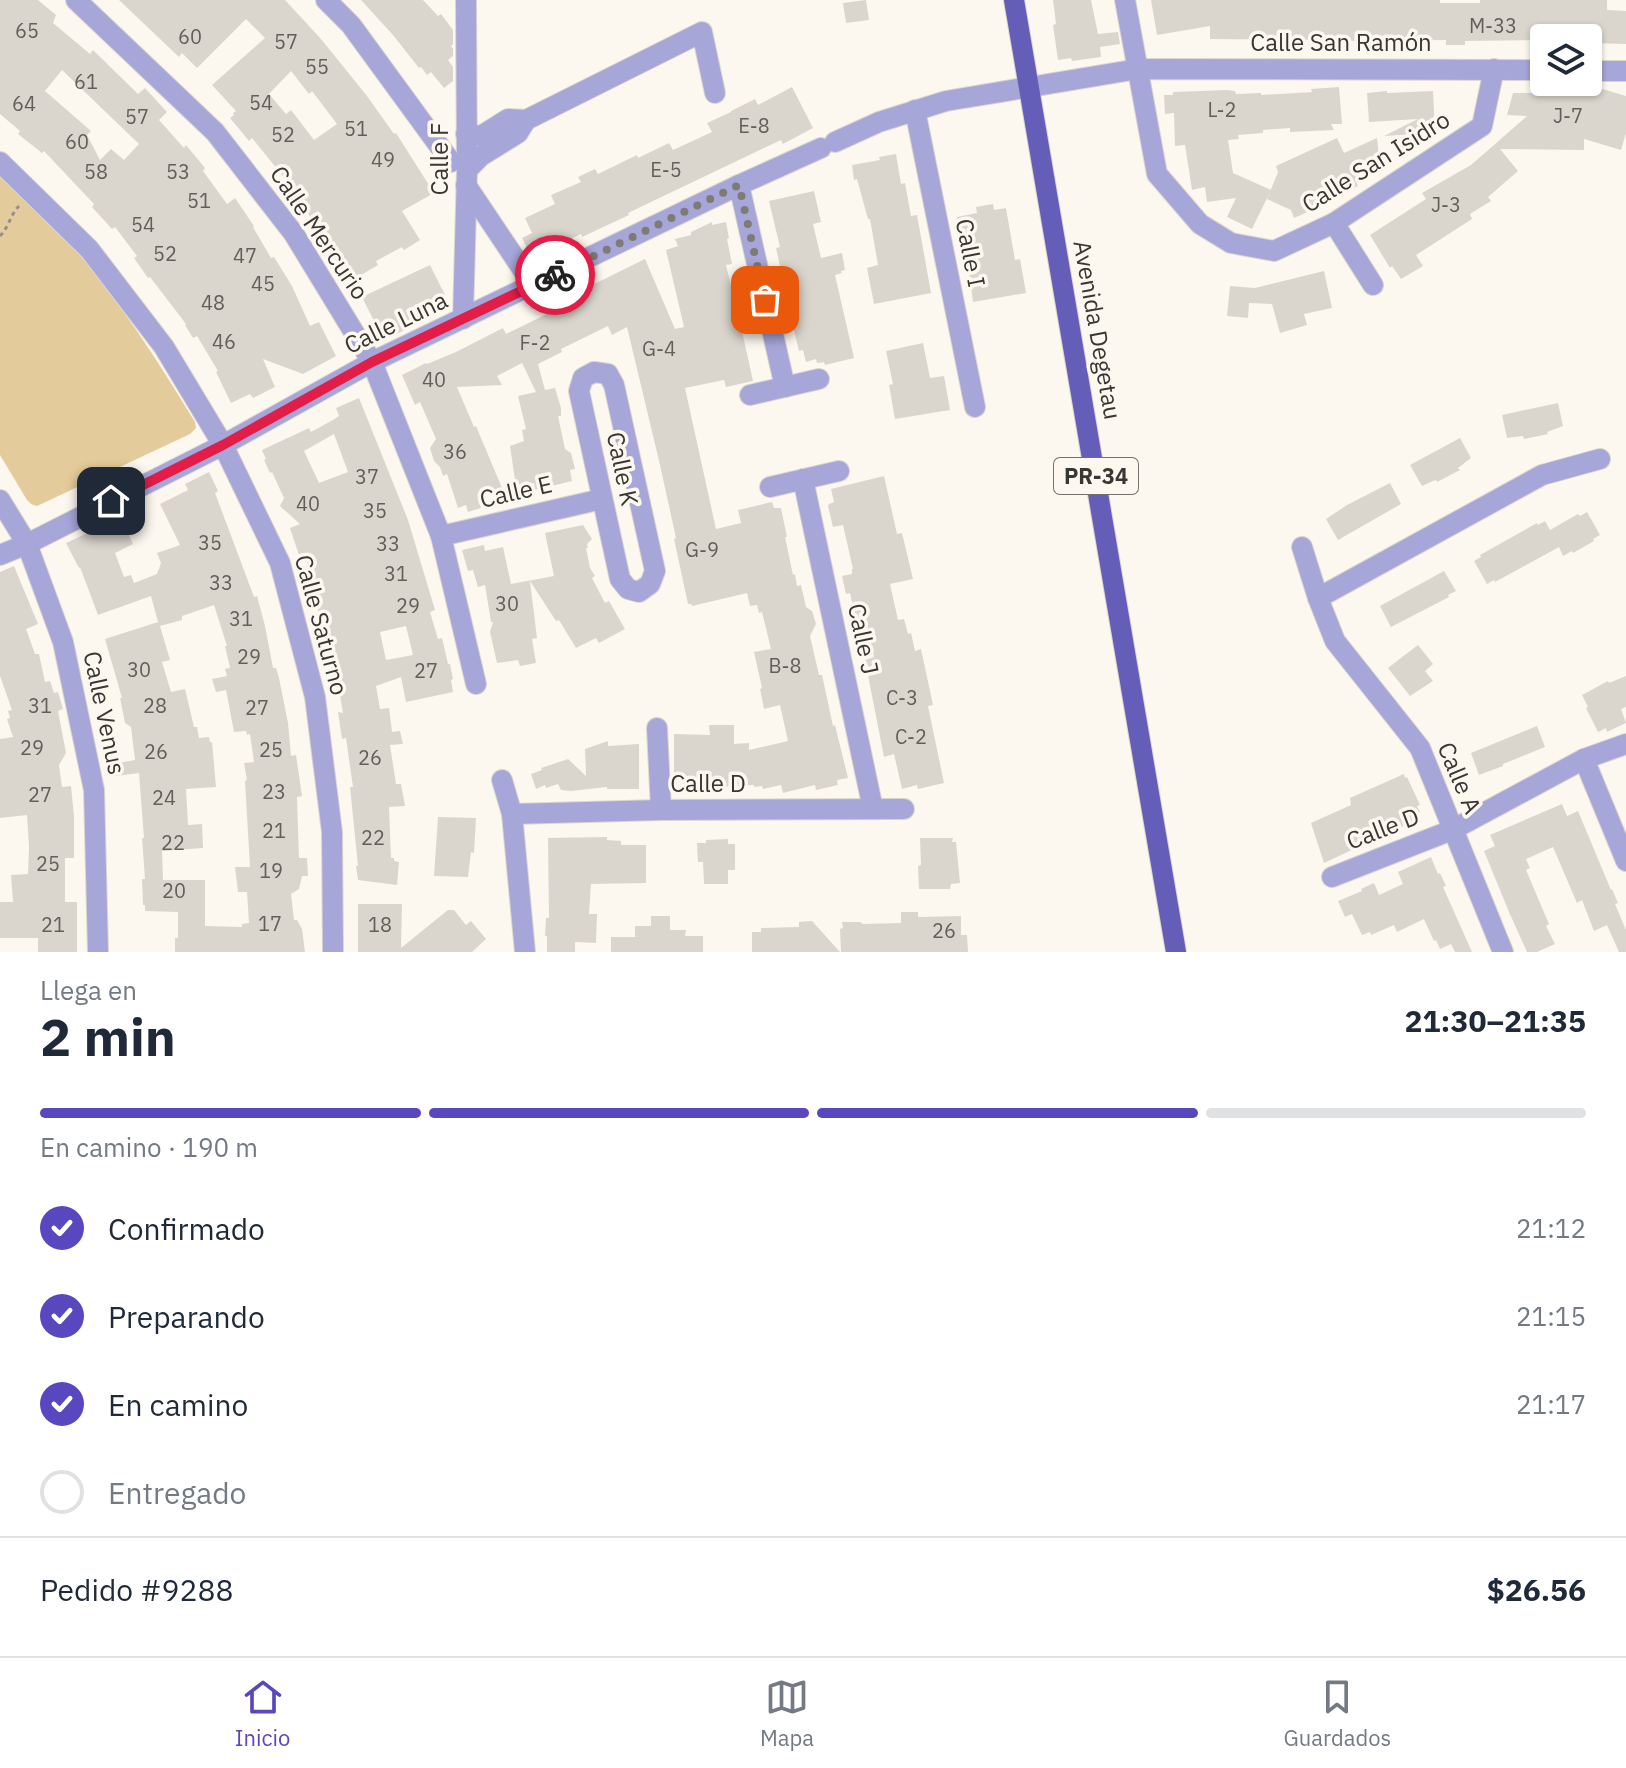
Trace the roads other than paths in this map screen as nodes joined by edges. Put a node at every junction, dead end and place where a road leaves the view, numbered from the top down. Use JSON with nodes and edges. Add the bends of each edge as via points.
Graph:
{"nodes":[{"id":1,"x":76,"y":0,"type":"edge"},
{"id":2,"x":326,"y":0,"type":"edge"},
{"id":3,"x":466,"y":0,"type":"edge"},
{"id":4,"x":1014,"y":0,"type":"edge"},
{"id":5,"x":1125,"y":0,"type":"edge"},
{"id":6,"x":1138,"y":69,"type":"junction"},
{"id":7,"x":1494,"y":69,"type":"junction"},
{"id":8,"x":1530,"y":70,"type":"edge"},
{"id":9,"x":1602,"y":71,"type":"edge"},
{"id":10,"x":1626,"y":71,"type":"edge"},
{"id":11,"x":1030,"y":87,"type":"junction"},
{"id":12,"x":715,"y":93,"type":"dead end"},
{"id":13,"x":915,"y":110,"type":"junction"},
{"id":14,"x":526,"y":120,"type":"junction"},
{"id":15,"x":466,"y":134,"type":"junction"},
{"id":16,"x":0,"y":162,"type":"edge"},
{"id":17,"x":461,"y":172,"type":"junction"},
{"id":18,"x":739,"y":185,"type":"junction"},
{"id":19,"x":1334,"y":223,"type":"junction"},
{"id":20,"x":533,"y":285,"type":"junction"},
{"id":21,"x":1373,"y":285,"type":"dead end"},
{"id":22,"x":463,"y":319,"type":"junction"},
{"id":23,"x":372,"y":362,"type":"junction"},
{"id":24,"x":819,"y":379,"type":"dead end"},
{"id":25,"x":785,"y":387,"type":"junction"},
{"id":26,"x":750,"y":395,"type":"dead end"},
{"id":27,"x":975,"y":407,"type":"dead end"},
{"id":28,"x":223,"y":445,"type":"junction"},
{"id":29,"x":1600,"y":459,"type":"dead end"},
{"id":30,"x":839,"y":471,"type":"dead end"},
{"id":31,"x":803,"y":479,"type":"junction"},
{"id":32,"x":770,"y":487,"type":"dead end"},
{"id":33,"x":602,"y":499,"type":"junction"},
{"id":34,"x":0,"y":500,"type":"edge"},
{"id":35,"x":441,"y":536,"type":"junction"},
{"id":36,"x":27,"y":544,"type":"junction"},
{"id":37,"x":1302,"y":547,"type":"dead end"},
{"id":38,"x":0,"y":555,"type":"edge"},
{"id":39,"x":1318,"y":598,"type":"junction"},
{"id":40,"x":476,"y":684,"type":"dead end"},
{"id":41,"x":657,"y":728,"type":"dead end"},
{"id":42,"x":1626,"y":744,"type":"edge"},
{"id":43,"x":1584,"y":759,"type":"junction"},
{"id":44,"x":502,"y":780,"type":"dead end"},
{"id":45,"x":873,"y":809,"type":"junction"},
{"id":46,"x":904,"y":809,"type":"dead end"},
{"id":47,"x":661,"y":810,"type":"junction"},
{"id":48,"x":512,"y":814,"type":"junction"},
{"id":49,"x":1452,"y":830,"type":"junction"},
{"id":50,"x":1626,"y":861,"type":"edge"},
{"id":51,"x":1332,"y":877,"type":"dead end"},
{"id":52,"x":98,"y":952,"type":"edge"},
{"id":53,"x":333,"y":952,"type":"edge"},
{"id":54,"x":525,"y":952,"type":"edge"},
{"id":55,"x":1176,"y":952,"type":"edge"},
{"id":56,"x":1503,"y":952,"type":"edge"}],
"edges":[{"from":1,"to":23,"type":"street","name":"Calle Mercurio","via":[[215,132],[294,234]]},
{"from":2,"to":17,"type":"street","via":[[351,25]]},
{"from":3,"to":15,"type":"street","name":"Calle F"},
{"from":4,"to":11,"type":"main road","name":"Avenida Degetau","number":"PR-34"},
{"from":5,"to":6,"type":"street","name":"Calle San Isidro"},
{"from":6,"to":7,"type":"street","name":"Calle San Ramón"},
{"from":6,"to":11,"type":"street","name":"Calle San Ramón"},
{"from":6,"to":19,"type":"street","name":"Calle San Isidro","via":[[1157,174],[1200,224],[1231,243],[1274,251]]},
{"from":7,"to":8,"type":"street","name":"Calle San Ramón"},
{"from":7,"to":19,"type":"street","name":"Calle San Isidro","via":[[1482,126]]},
{"from":9,"to":10,"type":"street"},
{"from":11,"to":13,"type":"street","name":"Calle San Ramón"},
{"from":11,"to":55,"type":"main road","name":"Avenida Degetau","number":"PR-34"},
{"from":12,"to":14,"type":"street","via":[[702,32]]},
{"from":13,"to":18,"type":"street","name":"Calle Luna"},
{"from":13,"to":27,"type":"street","name":"Calle I"},
{"from":14,"to":15,"type":"street","via":[[508,119],[481,136]]},
{"from":14,"to":17,"type":"street","via":[[518,133]]},
{"from":15,"to":17,"type":"street","name":"Calle F"},
{"from":16,"to":28,"type":"street","name":"Calle Saturno","via":[[89,249],[164,347]]},
{"from":17,"to":20,"type":"street"},
{"from":17,"to":22,"type":"street","name":"Calle F"},
{"from":18,"to":20,"type":"street","name":"Calle Luna"},
{"from":18,"to":25,"type":"street"},
{"from":19,"to":21,"type":"street"},
{"from":20,"to":22,"type":"street","name":"Calle Luna"},
{"from":22,"to":23,"type":"street","name":"Calle Luna"},
{"from":23,"to":28,"type":"street","name":"Calle Luna"},
{"from":23,"to":35,"type":"street","name":"Calle Mercurio"},
{"from":24,"to":25,"type":"street"},
{"from":25,"to":26,"type":"street"},
{"from":28,"to":36,"type":"street","name":"Calle Luna"},
{"from":28,"to":53,"type":"street","name":"Calle Saturno","via":[[280,563],[315,697],[332,832]]},
{"from":29,"to":39,"type":"street","via":[[1542,475]]},
{"from":30,"to":31,"type":"street"},
{"from":31,"to":32,"type":"street"},
{"from":31,"to":45,"type":"street","name":"Calle J"},
{"from":33,"to":33,"type":"street","name":"Calle K","via":[[579,391],[583,378],[594,372],[608,374],[614,385],[655,571],[639,592],[620,579]]},
{"from":33,"to":35,"type":"street","name":"Calle E"},
{"from":34,"to":36,"type":"street","name":"Calle Venus"},
{"from":35,"to":40,"type":"street","name":"Calle Mercurio"},
{"from":36,"to":38,"type":"street","name":"Calle Luna"},
{"from":36,"to":52,"type":"street","name":"Calle Venus","via":[[63,642],[94,790]]},
{"from":37,"to":39,"type":"street","name":"Calle A"},
{"from":39,"to":49,"type":"street","name":"Calle A","via":[[1335,641],[1420,748]]},
{"from":41,"to":47,"type":"street"},
{"from":42,"to":43,"type":"street","name":"Calle D"},
{"from":43,"to":49,"type":"street","name":"Calle D"},
{"from":43,"to":50,"type":"street"},
{"from":44,"to":48,"type":"street"},
{"from":45,"to":46,"type":"street","name":"Calle D"},
{"from":45,"to":47,"type":"street","name":"Calle D"},
{"from":47,"to":48,"type":"street","name":"Calle D"},
{"from":48,"to":54,"type":"street"},
{"from":49,"to":51,"type":"street","name":"Calle D"},
{"from":49,"to":56,"type":"street","name":"Calle A"}]}
